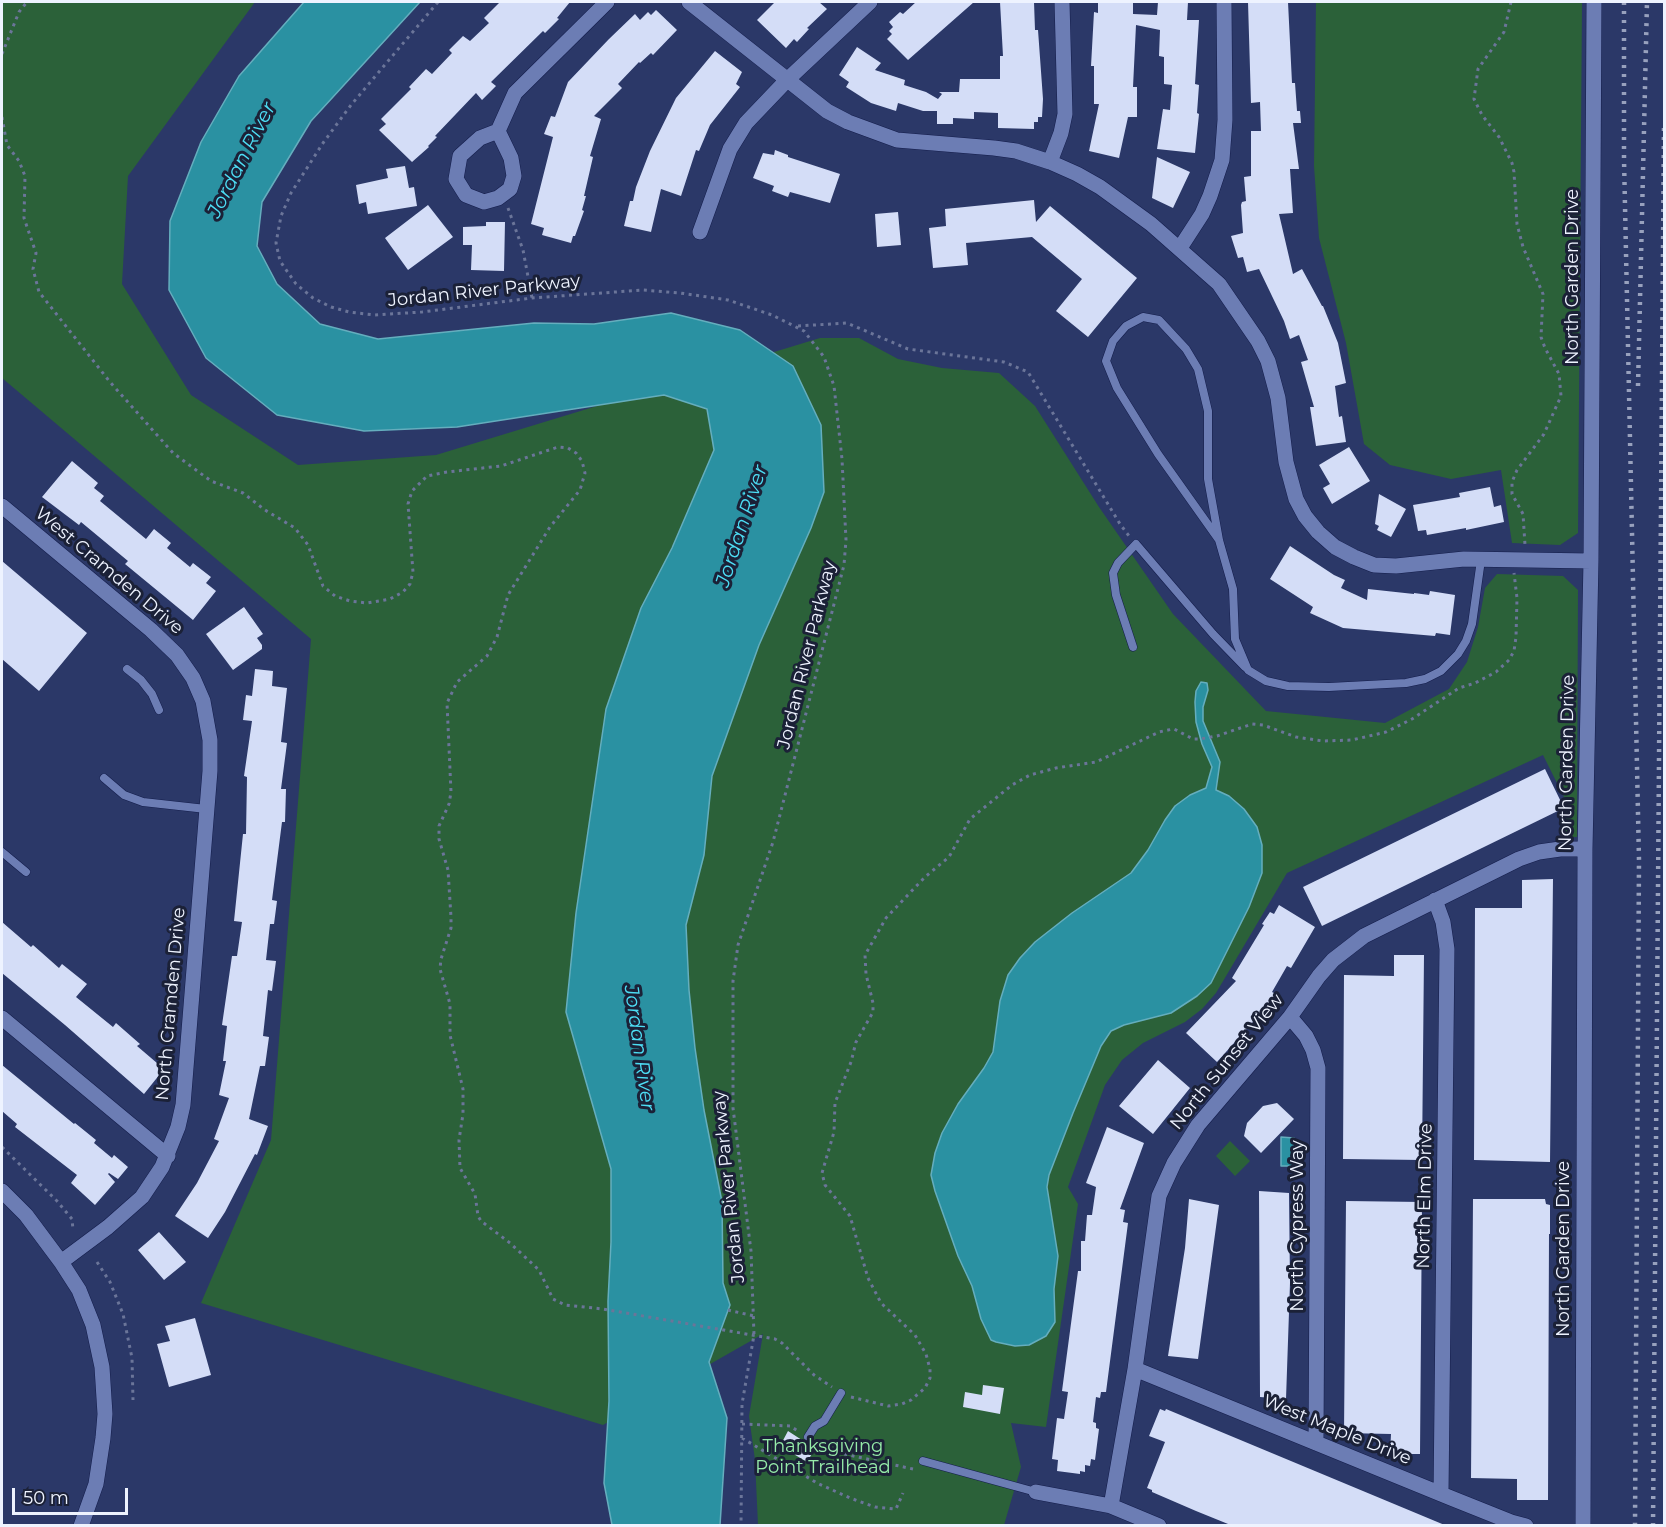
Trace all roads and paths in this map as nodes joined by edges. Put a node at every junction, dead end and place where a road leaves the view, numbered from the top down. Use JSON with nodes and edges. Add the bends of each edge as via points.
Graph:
{"nodes":[{"id":1,"x":27,"y":2,"type":"edge"},
{"id":2,"x":438,"y":2,"type":"edge"},
{"id":3,"x":607,"y":2,"type":"edge"},
{"id":4,"x":689,"y":2,"type":"edge"},
{"id":5,"x":870,"y":2,"type":"edge"},
{"id":6,"x":1062,"y":2,"type":"edge"},
{"id":7,"x":1224,"y":2,"type":"edge"},
{"id":8,"x":1511,"y":2,"type":"edge"},
{"id":9,"x":1594,"y":2,"type":"edge"},
{"id":10,"x":2,"y":54,"type":"edge"},
{"id":11,"x":787,"y":80,"type":"junction"},
{"id":12,"x":2,"y":117,"type":"edge"},
{"id":13,"x":498,"y":131,"type":"junction"},
{"id":14,"x":1050,"y":162,"type":"junction"},
{"id":15,"x":498,"y":198,"type":"junction"},
{"id":16,"x":700,"y":232,"type":"dead end"},
{"id":17,"x":1180,"y":248,"type":"junction"},
{"id":18,"x":532,"y":298,"type":"junction"},
{"id":19,"x":796,"y":326,"type":"junction"},
{"id":20,"x":2,"y":506,"type":"edge"},
{"id":21,"x":1219,"y":540,"type":"junction"},
{"id":22,"x":1136,"y":544,"type":"junction"},
{"id":23,"x":1526,"y":545,"type":"dead end"},
{"id":24,"x":1480,"y":560,"type":"junction"},
{"id":25,"x":1591,"y":561,"type":"junction"},
{"id":26,"x":1133,"y":647,"type":"dead end"},
{"id":27,"x":127,"y":669,"type":"dead end"},
{"id":28,"x":1248,"y":670,"type":"junction"},
{"id":29,"x":203,"y":701,"type":"joint"},
{"id":30,"x":159,"y":710,"type":"dead end"},
{"id":31,"x":1211,"y":738,"type":"dead end"},
{"id":32,"x":104,"y":778,"type":"dead end"},
{"id":33,"x":206,"y":809,"type":"junction"},
{"id":34,"x":1585,"y":849,"type":"junction"},
{"id":35,"x":2,"y":852,"type":"edge"},
{"id":36,"x":26,"y":872,"type":"dead end"},
{"id":37,"x":1435,"y":900,"type":"junction"},
{"id":38,"x":1290,"y":1017,"type":"junction"},
{"id":39,"x":2,"y":1018,"type":"edge"},
{"id":40,"x":2,"y":1147,"type":"edge"},
{"id":41,"x":168,"y":1156,"type":"junction"},
{"id":42,"x":2,"y":1191,"type":"edge"},
{"id":43,"x":73,"y":1230,"type":"dead end"},
{"id":44,"x":61,"y":1262,"type":"junction"},
{"id":45,"x":96,"y":1262,"type":"dead end"},
{"id":46,"x":728,"y":1310,"type":"dead end"},
{"id":47,"x":754,"y":1316,"type":"junction"},
{"id":48,"x":754,"y":1335,"type":"junction"},
{"id":49,"x":1135,"y":1369,"type":"junction"},
{"id":50,"x":841,"y":1393,"type":"junction"},
{"id":51,"x":133,"y":1400,"type":"dead end"},
{"id":52,"x":742,"y":1424,"type":"junction"},
{"id":53,"x":808,"y":1437,"type":"junction"},
{"id":54,"x":742,"y":1438,"type":"junction"},
{"id":55,"x":1316,"y":1443,"type":"junction"},
{"id":56,"x":923,"y":1461,"type":"dead end"},
{"id":57,"x":913,"y":1469,"type":"dead end"},
{"id":58,"x":1036,"y":1492,"type":"joint"},
{"id":59,"x":903,"y":1493,"type":"dead end"},
{"id":60,"x":1441,"y":1494,"type":"junction"},
{"id":61,"x":1111,"y":1506,"type":"junction"},
{"id":62,"x":81,"y":1526,"type":"edge"},
{"id":63,"x":741,"y":1526,"type":"edge"},
{"id":64,"x":1159,"y":1526,"type":"edge"},
{"id":65,"x":1526,"y":1526,"type":"edge"},
{"id":66,"x":1583,"y":1526,"type":"edge"}],
"edges":[{"from":1,"to":10,"type":"path"},
{"from":2,"to":18,"type":"path","name":"Jordan River Parkway","via":[[351,105],[305,170],[281,216],[276,243],[280,261],[296,285],[313,298],[358,313],[407,314]]},
{"from":3,"to":13,"type":"street","via":[[515,93]]},
{"from":4,"to":11,"type":"street"},
{"from":5,"to":11,"type":"street"},
{"from":6,"to":14,"type":"street","via":[[1065,114]]},
{"from":7,"to":17,"type":"street","via":[[1222,160],[1206,205]]},
{"from":8,"to":23,"type":"path","via":[[1504,32],[1479,69],[1474,99],[1512,163],[1517,224],[1543,294],[1541,337],[1559,375],[1561,396],[1545,434],[1512,482],[1512,494],[1522,513]]},
{"from":9,"to":25,"type":"street","name":"North Garden Drive"},
{"from":11,"to":14,"type":"street","via":[[828,111],[897,140],[994,148]]},
{"from":11,"to":16,"type":"street","via":[[738,135]]},
{"from":12,"to":48,"type":"path","via":[[8,145],[25,176],[24,218],[36,253],[33,268],[39,292],[173,453],[211,481],[243,493],[296,528],[308,545],[323,586],[335,596],[367,603],[390,599],[410,584],[408,504],[412,491],[427,476],[501,466],[558,447],[568,448],[582,461],[585,473],[579,490],[549,527],[508,595],[488,656],[456,682],[447,703],[451,792],[439,825],[452,917],[441,969],[450,1004],[450,1035],[464,1089],[460,1168],[475,1194],[481,1221],[538,1270],[553,1299],[565,1305]]},
{"from":13,"to":15,"type":"street","via":[[511,158],[514,176],[510,189]]},
{"from":13,"to":15,"type":"street","via":[[480,138],[460,156],[456,179],[466,195],[484,202]]},
{"from":14,"to":17,"type":"street","via":[[1121,200]]},
{"from":15,"to":18,"type":"path","via":[[508,206],[523,250]]},
{"from":17,"to":24,"type":"street","via":[[1219,284],[1268,361],[1278,398],[1290,481],[1305,516],[1318,532],[1335,547],[1374,565]]},
{"from":18,"to":19,"type":"path","name":"Jordan River Parkway","via":[[642,290],[680,293],[728,300]]},
{"from":19,"to":22,"type":"path","via":[[847,323],[908,349],[1004,362],[1028,372]]},
{"from":19,"to":47,"type":"path","name":"Jordan River Parkway","via":[[810,336],[824,357],[834,386],[846,552],[784,802],[741,934],[734,968],[733,1108],[752,1257]]},
{"from":20,"to":29,"type":"street","name":"West Cramden Drive","via":[[177,655]]},
{"from":21,"to":21,"type":"lane","via":[[1208,479],[1208,411],[1198,369],[1186,349],[1159,320],[1143,317],[1113,341],[1106,361],[1158,454]]},
{"from":21,"to":28,"type":"lane","via":[[1233,589],[1235,639]]},
{"from":22,"to":26,"type":"lane","via":[[1113,573]]},
{"from":22,"to":28,"type":"lane"},
{"from":24,"to":25,"type":"street"},
{"from":24,"to":28,"type":"lane","via":[[1472,624],[1466,641],[1441,671],[1425,679],[1329,687],[1288,686],[1266,681]]},
{"from":25,"to":34,"type":"street","name":"North Garden Drive"},
{"from":27,"to":30,"type":"lane","via":[[152,694]]},
{"from":29,"to":33,"type":"street","name":"North Cramden Drive","via":[[210,740]]},
{"from":31,"to":50,"type":"path","via":[[1192,739],[1174,729],[1159,732],[1096,762],[1030,775],[1012,785],[970,819],[949,857],[904,897],[881,925],[865,954],[873,1012],[856,1042],[835,1103],[834,1132],[822,1173],[825,1185],[850,1216],[868,1278],[881,1303],[915,1335],[926,1354],[930,1378],[925,1388],[902,1404],[888,1406]]},
{"from":32,"to":33,"type":"lane","via":[[124,795],[143,802]]},
{"from":33,"to":41,"type":"street","name":"North Cramden Drive","via":[[183,1105]]},
{"from":34,"to":37,"type":"street","name":"North Sunset View","via":[[1539,852]]},
{"from":34,"to":66,"type":"street","name":"North Garden Drive"},
{"from":35,"to":36,"type":"lane"},
{"from":37,"to":38,"type":"street","name":"North Sunset View","via":[[1347,948],[1319,976]]},
{"from":37,"to":60,"type":"street","name":"North Elm Drive","via":[[1447,949]]},
{"from":38,"to":49,"type":"street","name":"North Sunset View","via":[[1198,1125],[1159,1196]]},
{"from":38,"to":55,"type":"street","name":"North Cypress Way","via":[[1306,1036],[1318,1068]]},
{"from":39,"to":41,"type":"street"},
{"from":40,"to":43,"type":"path","via":[[57,1201],[72,1219]]},
{"from":41,"to":44,"type":"street","name":"North Cramden Drive","via":[[153,1183],[130,1209]]},
{"from":42,"to":44,"type":"street","via":[[26,1215]]},
{"from":44,"to":62,"type":"street","via":[[79,1290],[93,1325],[104,1390],[100,1461]]},
{"from":45,"to":51,"type":"path","via":[[110,1282],[123,1314],[132,1358]]},
{"from":46,"to":47,"type":"path"},
{"from":47,"to":48,"type":"path","name":"Jordan River Parkway"},
{"from":48,"to":50,"type":"path","via":[[782,1343],[814,1375]]},
{"from":48,"to":52,"type":"path","name":"Jordan River Parkway","via":[[743,1391]]},
{"from":49,"to":55,"type":"street","name":"West Maple Drive"},
{"from":49,"to":61,"type":"street","name":"North Sunset View"},
{"from":50,"to":53,"type":"lane"},
{"from":52,"to":53,"type":"path","via":[[790,1426]]},
{"from":52,"to":54,"type":"path","name":"Jordan River Parkway"},
{"from":53,"to":57,"type":"path","via":[[835,1452]]},
{"from":54,"to":59,"type":"path","via":[[817,1483],[875,1507],[896,1509]]},
{"from":54,"to":63,"type":"path","name":"Jordan River Parkway"},
{"from":55,"to":60,"type":"street","name":"West Maple Drive"},
{"from":56,"to":58,"type":"lane"},
{"from":58,"to":61,"type":"street"},
{"from":60,"to":65,"type":"street","name":"West Maple Drive"},
{"from":61,"to":64,"type":"street"}]}
